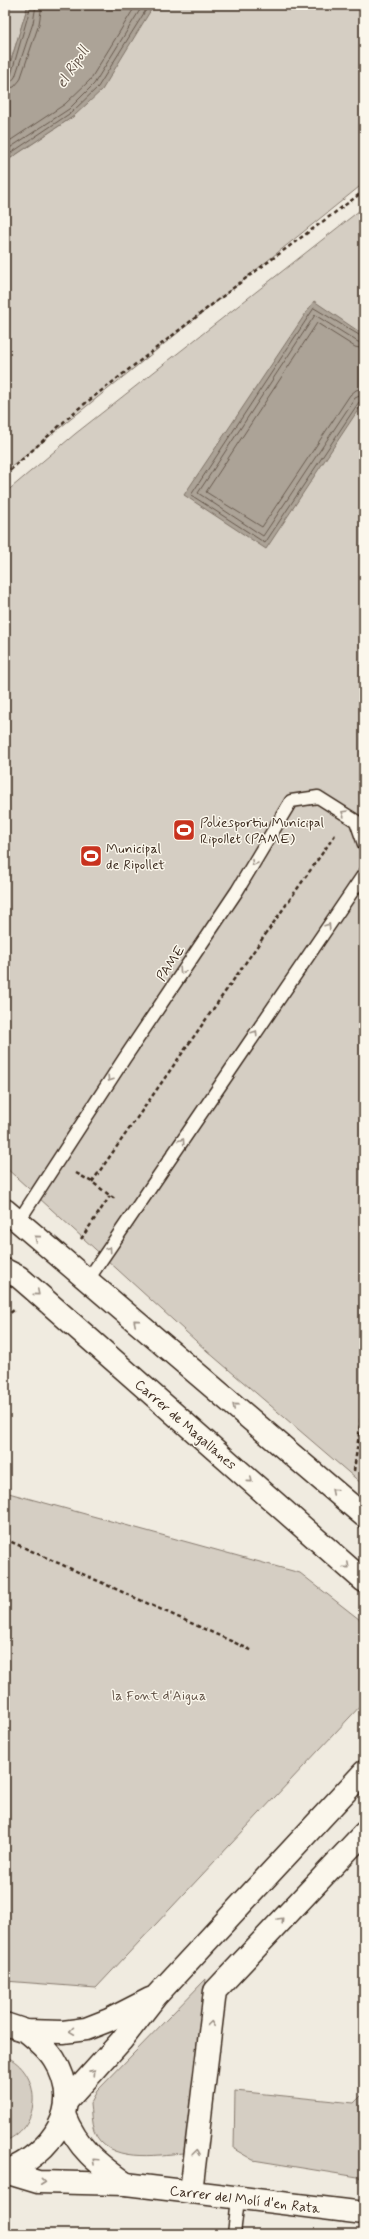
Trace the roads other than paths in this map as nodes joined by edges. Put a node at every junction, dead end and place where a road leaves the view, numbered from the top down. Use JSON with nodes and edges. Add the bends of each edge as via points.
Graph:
{"nodes":[{"id":1,"x":364,"y":844,"type":"edge"},
{"id":2,"x":364,"y":874,"type":"edge"},
{"id":3,"x":12,"y":1216,"type":"edge"},
{"id":4,"x":5,"y":1270,"type":"edge"},
{"id":5,"x":88,"y":1281,"type":"junction"},
{"id":6,"x":357,"y":1510,"type":"edge"},
{"id":7,"x":364,"y":1581,"type":"edge"},
{"id":8,"x":364,"y":1772,"type":"edge"},
{"id":9,"x":364,"y":1832,"type":"edge"},
{"id":10,"x":156,"y":1996,"type":"junction"},
{"id":11,"x":5,"y":2024,"type":"edge"},
{"id":12,"x":26,"y":2031,"type":"junction"},
{"id":13,"x":66,"y":2108,"type":"junction"},
{"id":14,"x":5,"y":2172,"type":"edge"},
{"id":15,"x":126,"y":2184,"type":"junction"},
{"id":16,"x":191,"y":2192,"type":"junction"},
{"id":17,"x":238,"y":2199,"type":"junction"},
{"id":18,"x":364,"y":2213,"type":"edge"},
{"id":19,"x":234,"y":2234,"type":"edge"}],
"edges":[{"from":1,"to":3,"type":"lane","name":"PAME","one_way":true,"via":[[356,821],[318,797],[291,801],[237,891],[124,1059]]},
{"from":5,"to":2,"type":"lane","one_way":true},
{"from":5,"to":3,"type":"street","one_way":true},
{"from":4,"to":7,"type":"street","name":"Carrer de Magallanes","one_way":true,"via":[[19,1277]]},
{"from":6,"to":5,"type":"street","one_way":true},
{"from":8,"to":10,"type":"street"},
{"from":16,"to":9,"type":"street","one_way":true,"via":[[215,1991]]},
{"from":10,"to":12,"type":"street","one_way":true,"via":[[86,2029],[63,2032]]},
{"from":13,"to":10,"type":"street","one_way":true},
{"from":11,"to":12,"type":"street"},
{"from":12,"to":13,"type":"street","name":"Carrer del Molí d'en Rata","via":[[54,2059],[64,2079]]},
{"from":13,"to":14,"type":"street","via":[[50,2141],[34,2158]]},
{"from":15,"to":13,"type":"street","name":"Carrer del Molí d'en Rata","one_way":true,"via":[[98,2164],[83,2149],[72,2133]]},
{"from":14,"to":15,"type":"street","name":"Carrer del Molí d'en Rata","one_way":true,"via":[[38,2182]]},
{"from":15,"to":16,"type":"street","name":"Carrer del Molí d'en Rata"},
{"from":16,"to":17,"type":"street","name":"Carrer del Molí d'en Rata"},
{"from":17,"to":18,"type":"street","name":"Carrer del Molí d'en Rata"},
{"from":17,"to":19,"type":"lane"}]}
